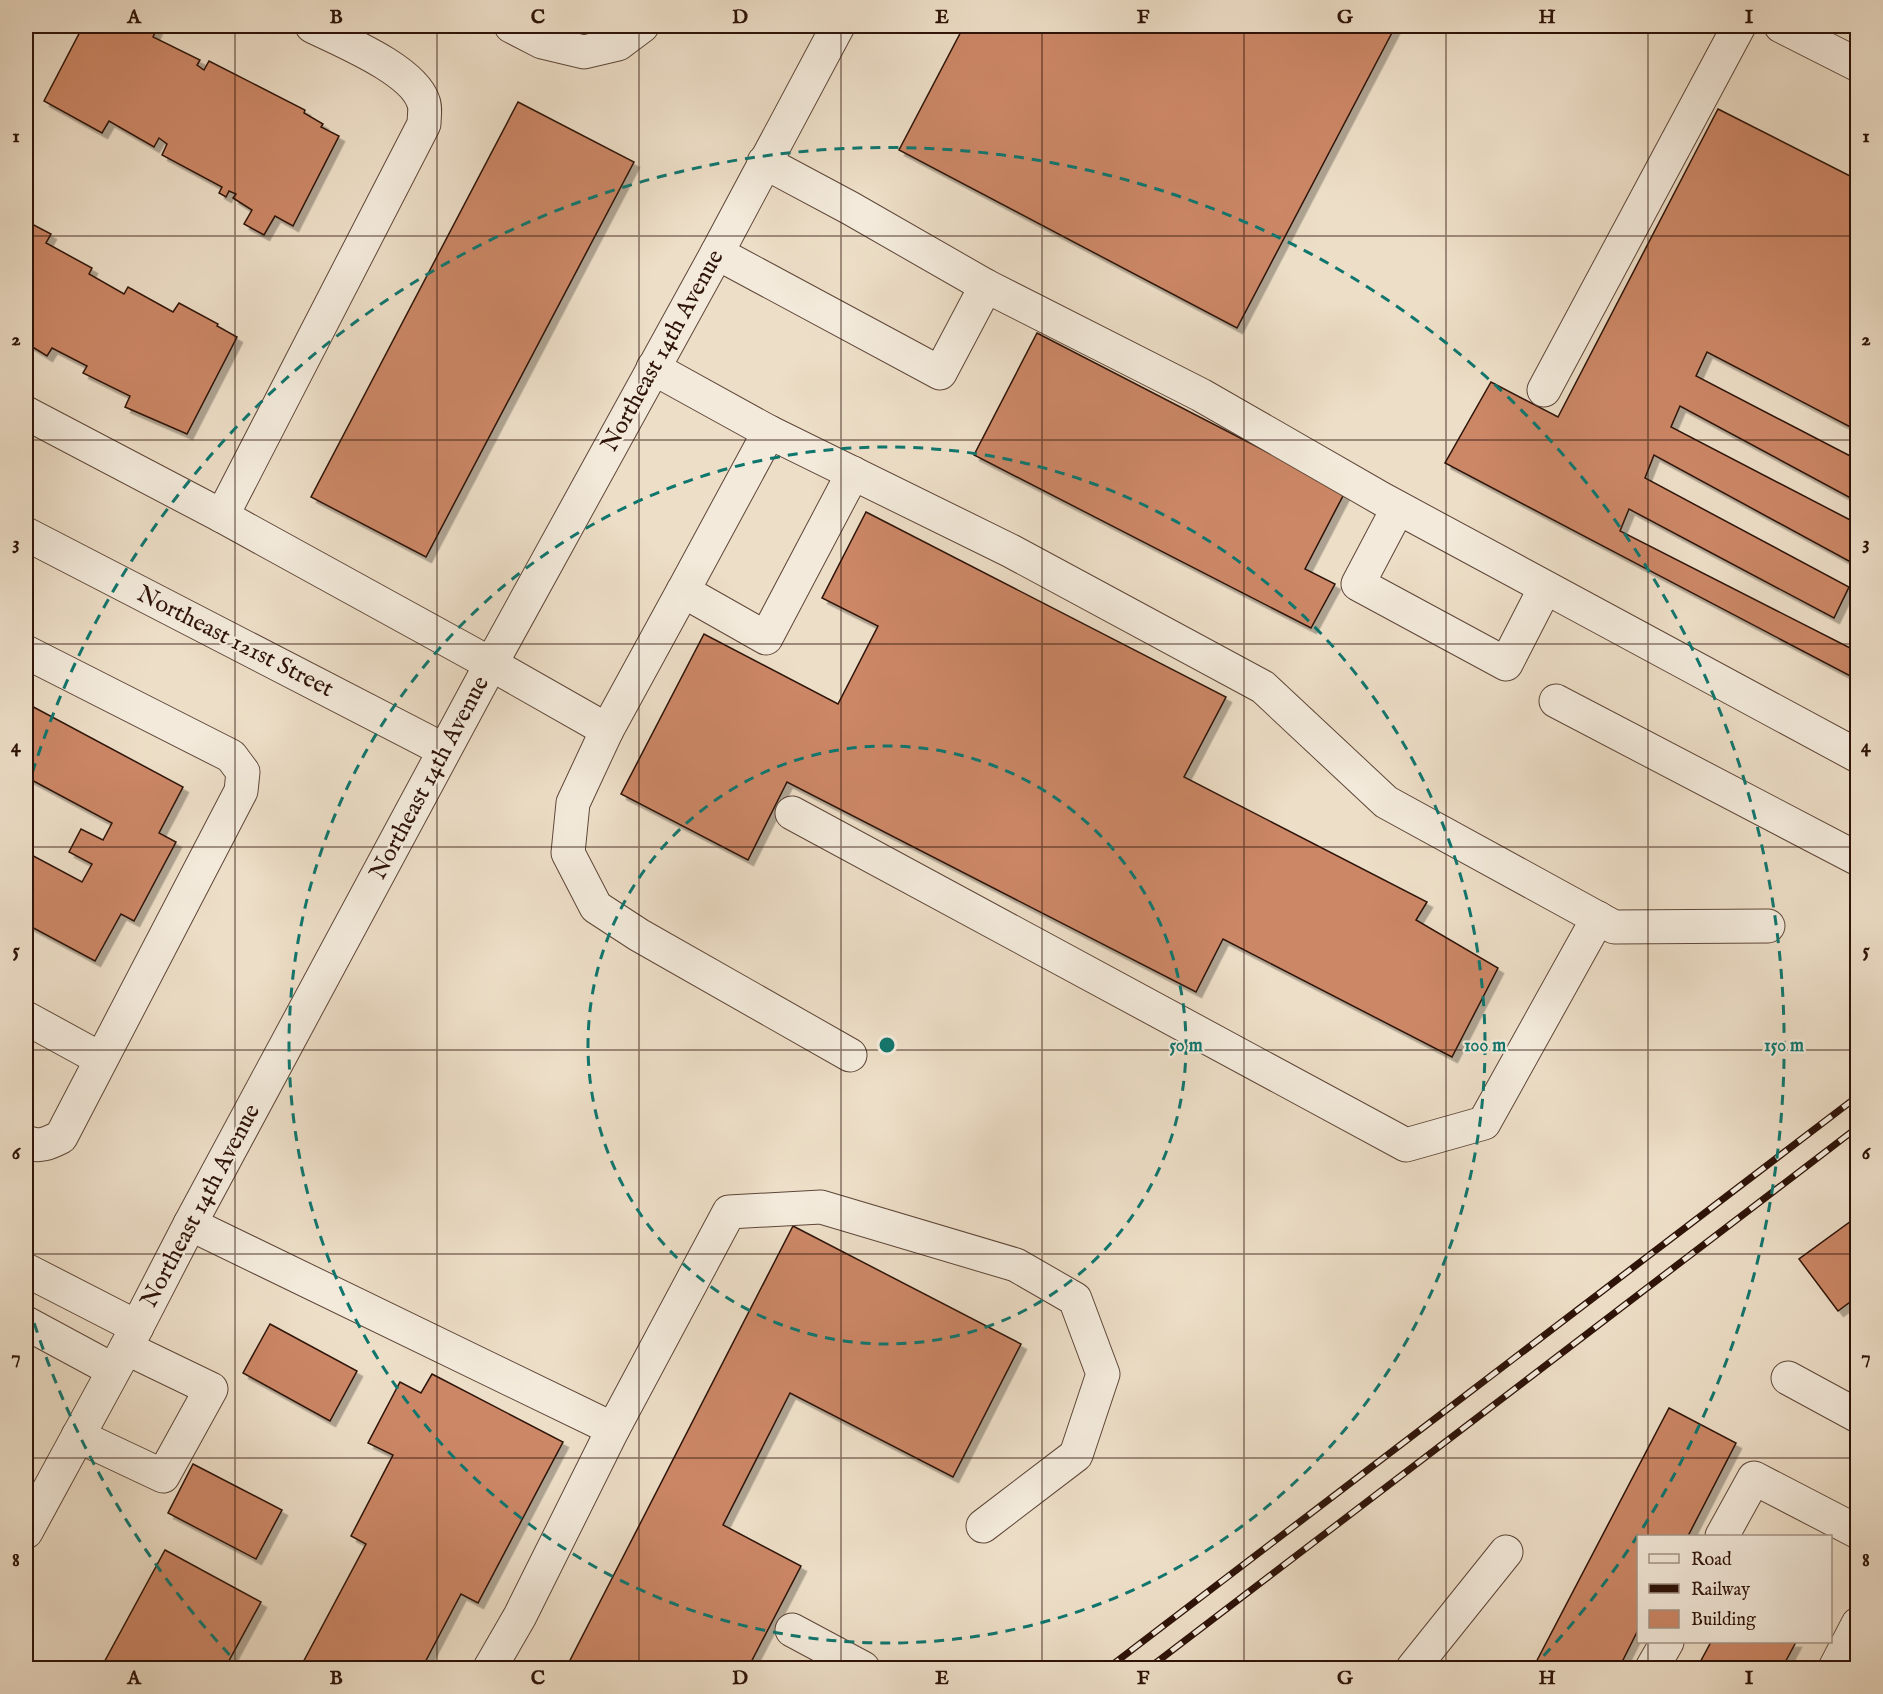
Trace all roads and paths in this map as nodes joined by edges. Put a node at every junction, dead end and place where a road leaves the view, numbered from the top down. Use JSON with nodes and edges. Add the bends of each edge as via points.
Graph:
{"nodes":[{"id":1,"x":312,"y":26,"type":"edge"},
{"id":2,"x":511,"y":26,"type":"edge"},
{"id":3,"x":642,"y":26,"type":"edge"},
{"id":4,"x":838,"y":26,"type":"edge"},
{"id":5,"x":1739,"y":26,"type":"edge"},
{"id":6,"x":1781,"y":26,"type":"edge"},
{"id":7,"x":1857,"y":65,"type":"edge"},
{"id":8,"x":764,"y":162,"type":"junction"},
{"id":9,"x":717,"y":253,"type":"junction"},
{"id":10,"x":986,"y":286,"type":"junction"},
{"id":11,"x":653,"y":368,"type":"junction"},
{"id":12,"x":1544,"y":390,"type":"dead end"},
{"id":13,"x":26,"y":413,"type":"edge"},
{"id":14,"x":769,"y":432,"type":"junction"},
{"id":15,"x":853,"y":473,"type":"junction"},
{"id":16,"x":1398,"y":508,"type":"junction"},
{"id":17,"x":222,"y":516,"type":"junction"},
{"id":18,"x":26,"y":534,"type":"edge"},
{"id":19,"x":1545,"y":588,"type":"junction"},
{"id":20,"x":683,"y":591,"type":"junction"},
{"id":21,"x":26,"y":652,"type":"edge"},
{"id":22,"x":491,"y":664,"type":"junction"},
{"id":23,"x":1556,"y":701,"type":"dead end"},
{"id":24,"x":607,"y":730,"type":"junction"},
{"id":25,"x":444,"y":750,"type":"junction"},
{"id":26,"x":1857,"y":756,"type":"edge"},
{"id":27,"x":792,"y":813,"type":"dead end"},
{"id":28,"x":1857,"y":859,"type":"edge"},
{"id":29,"x":1598,"y":918,"type":"junction"},
{"id":30,"x":1768,"y":926,"type":"dead end"},
{"id":31,"x":26,"y":1018,"type":"edge"},
{"id":32,"x":850,"y":1055,"type":"dead end"},
{"id":33,"x":101,"y":1059,"type":"junction"},
{"id":34,"x":26,"y":1142,"type":"edge"},
{"id":35,"x":190,"y":1224,"type":"junction"},
{"id":36,"x":26,"y":1270,"type":"edge"},
{"id":37,"x":26,"y":1323,"type":"edge"},
{"id":38,"x":125,"y":1349,"type":"junction"},
{"id":39,"x":1788,"y":1378,"type":"dead end"},
{"id":40,"x":1857,"y":1416,"type":"edge"},
{"id":41,"x":613,"y":1429,"type":"junction"},
{"id":42,"x":78,"y":1436,"type":"junction"},
{"id":43,"x":983,"y":1526,"type":"dead end"},
{"id":44,"x":26,"y":1532,"type":"edge"},
{"id":45,"x":1857,"y":1532,"type":"edge"},
{"id":46,"x":1723,"y":1535,"type":"edge"},
{"id":47,"x":1506,"y":1552,"type":"dead end"},
{"id":48,"x":1857,"y":1624,"type":"edge"},
{"id":49,"x":792,"y":1630,"type":"dead end"},
{"id":50,"x":1665,"y":1643,"type":"edge"},
{"id":51,"x":490,"y":1668,"type":"edge"},
{"id":52,"x":863,"y":1668,"type":"edge"},
{"id":53,"x":1413,"y":1668,"type":"edge"},
{"id":54,"x":1652,"y":1668,"type":"edge"},
{"id":55,"x":1835,"y":1668,"type":"edge"}],
"edges":[{"from":1,"to":17,"type":"street","via":[[394,68],[412,82],[424,102],[424,124]]},
{"from":2,"to":3,"type":"street","via":[[542,42],[584,52],[618,44]]},
{"from":4,"to":8,"type":"street","name":"Northeast 14th Avenue"},
{"from":5,"to":12,"type":"street"},
{"from":6,"to":7,"type":"street"},
{"from":8,"to":9,"type":"street","name":"Northeast 14th Avenue"},
{"from":8,"to":10,"type":"street"},
{"from":9,"to":10,"type":"street","via":[[940,373]]},
{"from":9,"to":11,"type":"street","name":"Northeast 14th Avenue"},
{"from":10,"to":16,"type":"street","via":[[1201,395]]},
{"from":11,"to":14,"type":"street"},
{"from":11,"to":22,"type":"street","name":"Northeast 14th Avenue"},
{"from":13,"to":17,"type":"street"},
{"from":14,"to":15,"type":"street"},
{"from":14,"to":20,"type":"street"},
{"from":15,"to":20,"type":"street","via":[[766,638]]},
{"from":15,"to":29,"type":"street","via":[[1011,551],[1263,687],[1386,802]]},
{"from":16,"to":19,"type":"street"},
{"from":16,"to":19,"type":"street","via":[[1358,584],[1506,664]]},
{"from":17,"to":22,"type":"street"},
{"from":18,"to":25,"type":"street","name":"Northeast 121st Street"},
{"from":19,"to":26,"type":"street"},
{"from":20,"to":24,"type":"street"},
{"from":21,"to":33,"type":"street","via":[[231,756],[243,772],[241,792]]},
{"from":22,"to":24,"type":"street"},
{"from":22,"to":25,"type":"street","name":"Northeast 14th Avenue"},
{"from":23,"to":28,"type":"street"},
{"from":24,"to":32,"type":"street","via":[[573,803],[568,853],[596,907]]},
{"from":25,"to":35,"type":"street","name":"Northeast 14th Avenue"},
{"from":27,"to":29,"type":"street","via":[[1406,1145],[1484,1123]]},
{"from":29,"to":30,"type":"street","via":[[1614,927]]},
{"from":31,"to":33,"type":"street"},
{"from":33,"to":34,"type":"street","via":[[61,1137],[46,1145]]},
{"from":35,"to":38,"type":"street","name":"Northeast 14th Avenue"},
{"from":35,"to":41,"type":"street"},
{"from":36,"to":38,"type":"street"},
{"from":37,"to":38,"type":"street"},
{"from":38,"to":42,"type":"street","name":"Northeast 14th Avenue"},
{"from":38,"to":42,"type":"street","via":[[211,1389],[163,1476]]},
{"from":39,"to":40,"type":"street"},
{"from":41,"to":43,"type":"street","via":[[729,1212],[821,1207],[1016,1264],[1075,1299],[1103,1374],[1076,1455]]},
{"from":41,"to":51,"type":"street"},
{"from":42,"to":44,"type":"street","name":"Northeast 14th Avenue"},
{"from":45,"to":46,"type":"street","via":[[1754,1478]]},
{"from":47,"to":53,"type":"street"},
{"from":48,"to":55,"type":"street"},
{"from":49,"to":52,"type":"street"},
{"from":50,"to":54,"type":"street"}]}
